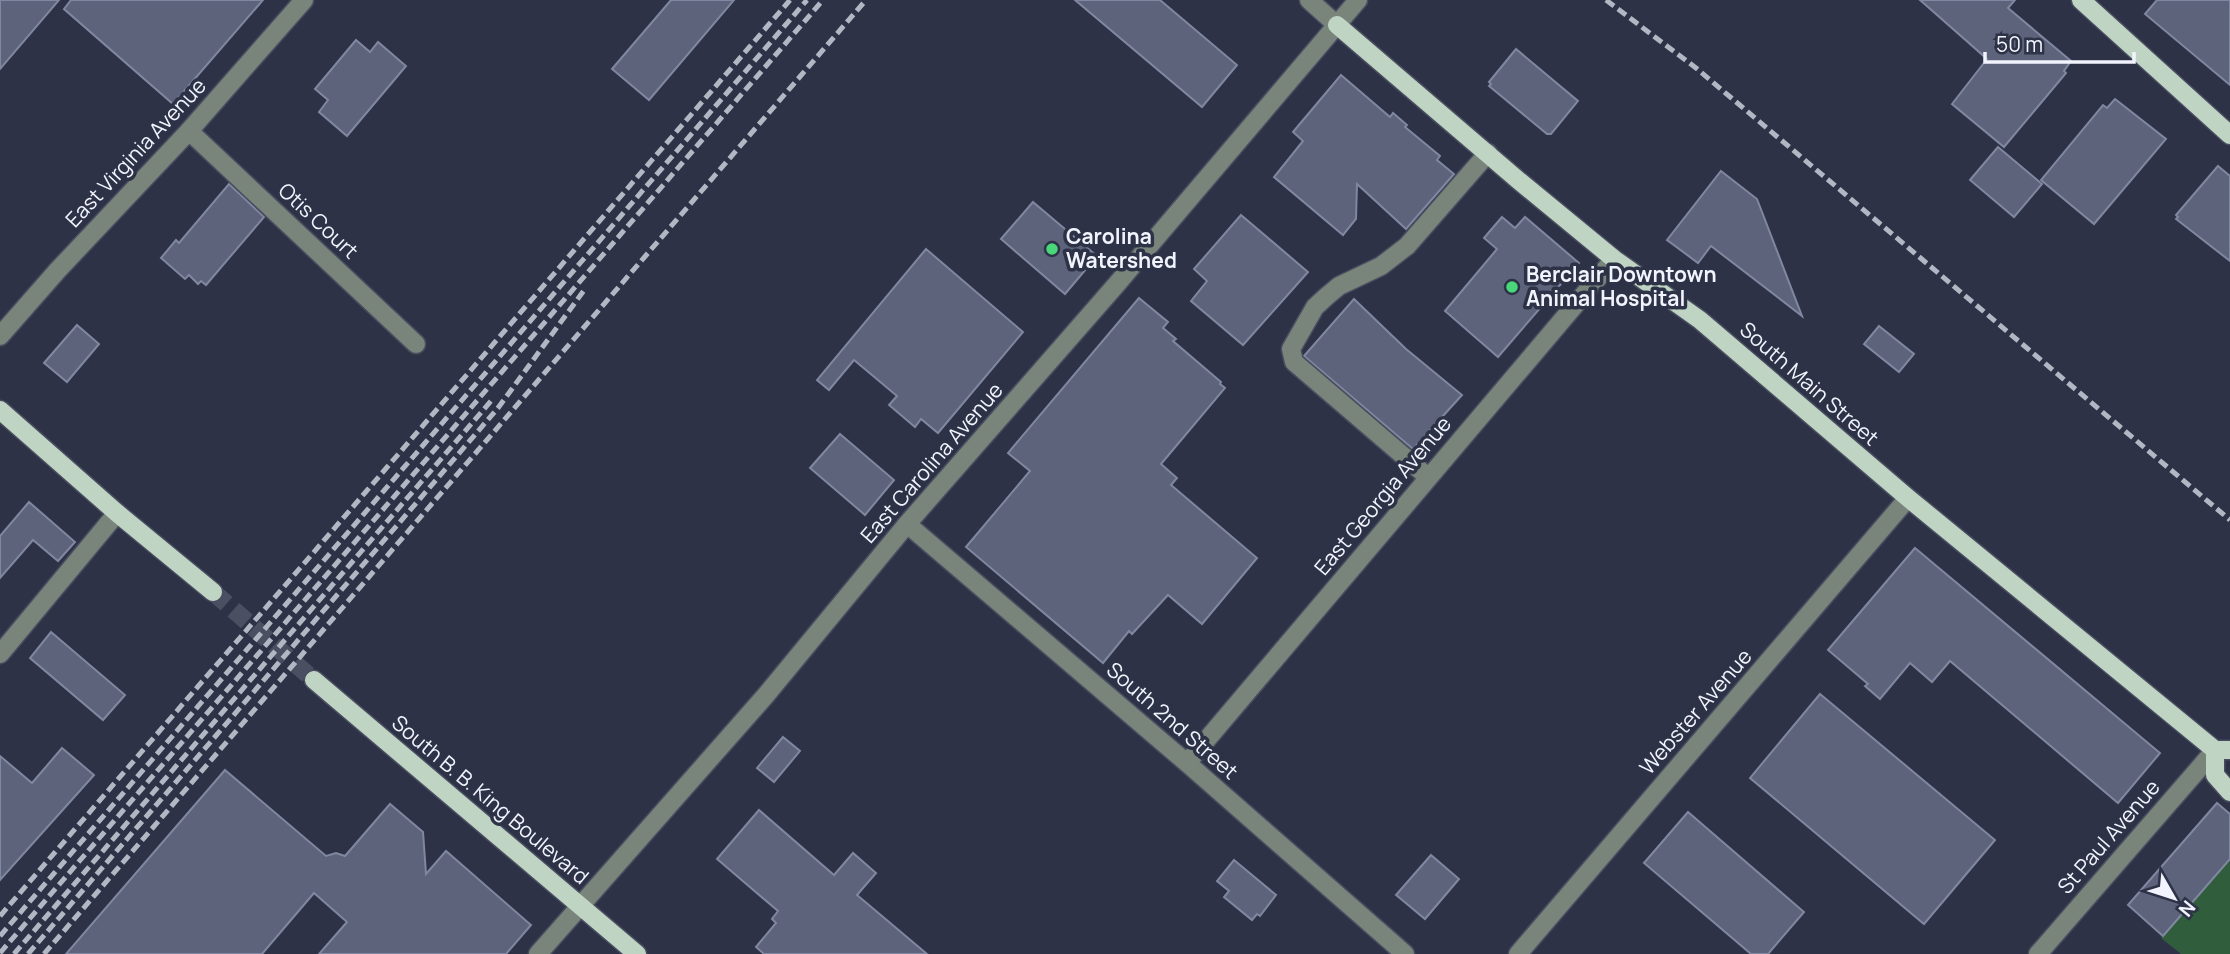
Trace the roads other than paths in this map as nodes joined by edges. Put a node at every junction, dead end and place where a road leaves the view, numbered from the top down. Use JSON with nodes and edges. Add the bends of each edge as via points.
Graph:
{"nodes":[{"id":1,"x":304,"y":0,"type":"edge"},
{"id":2,"x":1309,"y":0,"type":"edge"},
{"id":3,"x":1358,"y":0,"type":"edge"},
{"id":4,"x":2081,"y":0,"type":"edge"},
{"id":5,"x":1337,"y":25,"type":"junction"},
{"id":6,"x":189,"y":131,"type":"junction"},
{"id":7,"x":2230,"y":135,"type":"edge"},
{"id":8,"x":1488,"y":153,"type":"junction"},
{"id":9,"x":1614,"y":259,"type":"junction"},
{"id":10,"x":0,"y":336,"type":"edge"},
{"id":11,"x":416,"y":344,"type":"dead end"},
{"id":12,"x":0,"y":410,"type":"edge"},
{"id":13,"x":1428,"y":477,"type":"junction"},
{"id":14,"x":1908,"y":498,"type":"junction"},
{"id":15,"x":117,"y":513,"type":"junction"},
{"id":16,"x":907,"y":524,"type":"junction"},
{"id":17,"x":213,"y":592,"type":"tunnel mouth"},
{"id":18,"x":0,"y":654,"type":"edge"},
{"id":19,"x":314,"y":680,"type":"tunnel mouth"},
{"id":20,"x":2222,"y":750,"type":"edge"},
{"id":21,"x":1187,"y":763,"type":"junction"},
{"id":22,"x":2230,"y":792,"type":"edge"},
{"id":23,"x":580,"y":905,"type":"junction"},
{"id":24,"x":538,"y":954,"type":"edge"},
{"id":25,"x":637,"y":954,"type":"edge"},
{"id":26,"x":1405,"y":954,"type":"edge"},
{"id":27,"x":1518,"y":954,"type":"edge"},
{"id":28,"x":2038,"y":954,"type":"edge"}],
"edges":[{"from":1,"to":6,"type":"street","name":"East Virginia Avenue"},
{"from":2,"to":5,"type":"street","name":"South Main Street"},
{"from":3,"to":5,"type":"street","name":"East Carolina Avenue"},
{"from":4,"to":7,"type":"main road"},
{"from":5,"to":8,"type":"main road","name":"South Main Street"},
{"from":5,"to":16,"type":"street","name":"East Carolina Avenue"},
{"from":6,"to":10,"type":"street","name":"East Virginia Avenue"},
{"from":6,"to":11,"type":"street","name":"Otis Court"},
{"from":8,"to":9,"type":"main road","name":"South Main Street"},
{"from":8,"to":13,"type":"street","via":[[1407,247],[1381,266],[1339,286],[1315,307],[1291,349],[1294,362]]},
{"from":9,"to":13,"type":"street","name":"East Georgia Avenue"},
{"from":9,"to":14,"type":"main road","name":"South Main Street","via":[[1700,320]]},
{"from":12,"to":15,"type":"main road"},
{"from":13,"to":21,"type":"street","name":"East Georgia Avenue"},
{"from":14,"to":20,"type":"main road","name":"South Main Street"},
{"from":14,"to":27,"type":"street","name":"Webster Avenue"},
{"from":15,"to":17,"type":"main road"},
{"from":15,"to":18,"type":"street"},
{"from":16,"to":21,"type":"street","name":"South 2nd Street"},
{"from":16,"to":23,"type":"street","name":"East Carolina Avenue","via":[[766,695]]},
{"from":19,"to":23,"type":"main road","name":"South B. B. King Boulevard"},
{"from":20,"to":22,"type":"main road","via":[[2215,775]]},
{"from":20,"to":28,"type":"street","name":"St Paul Avenue"},
{"from":21,"to":26,"type":"street","name":"South 2nd Street"},
{"from":23,"to":24,"type":"street","name":"East Carolina Avenue"},
{"from":23,"to":25,"type":"main road","name":"South B. B. King Boulevard"}]}
